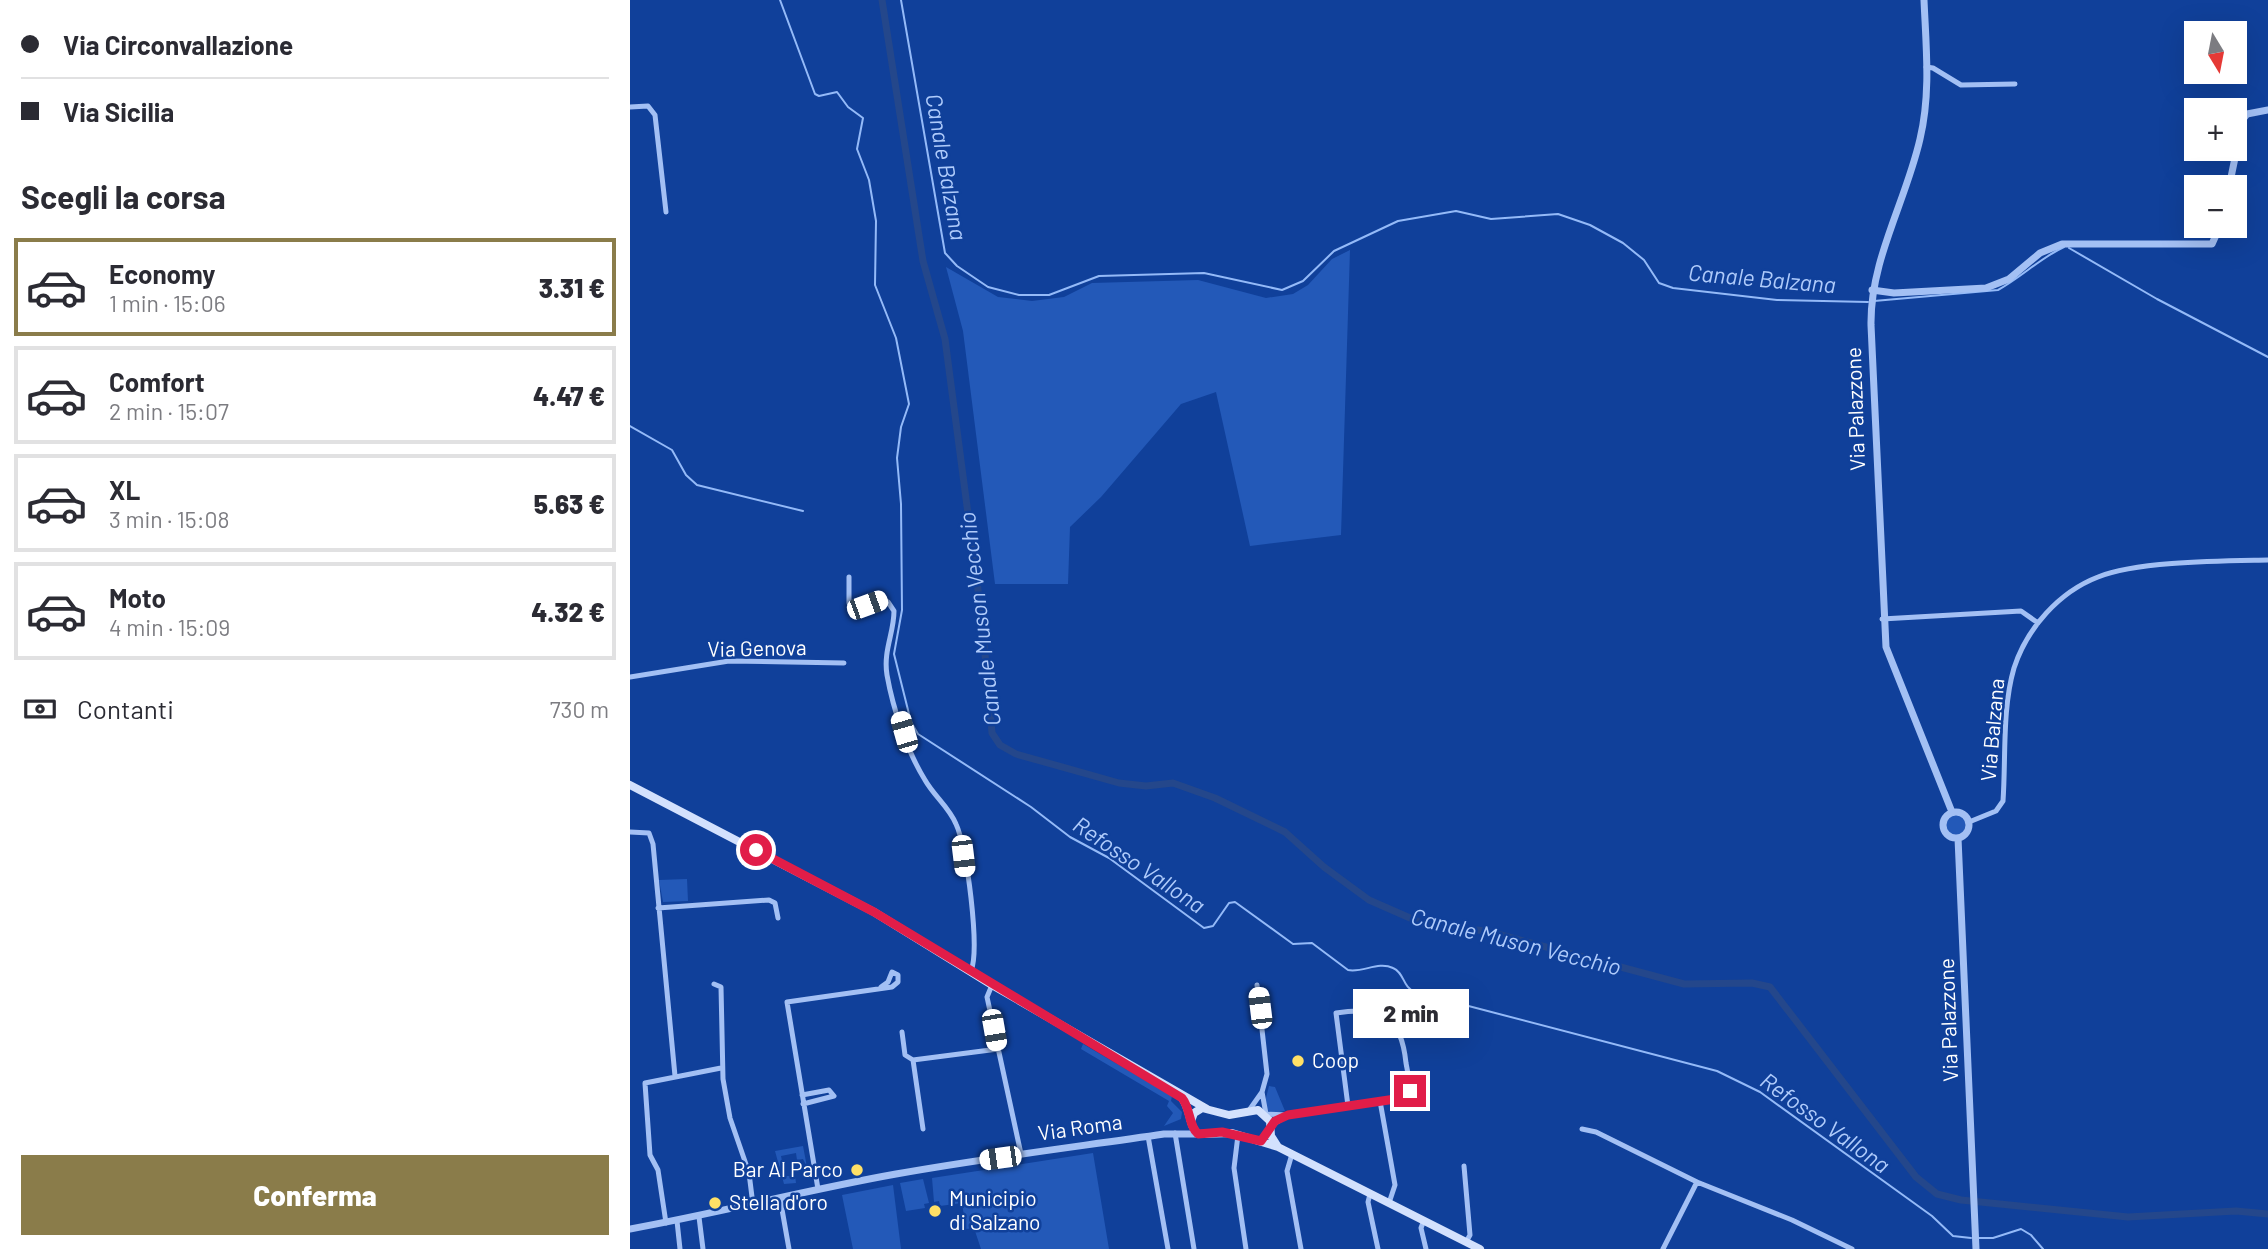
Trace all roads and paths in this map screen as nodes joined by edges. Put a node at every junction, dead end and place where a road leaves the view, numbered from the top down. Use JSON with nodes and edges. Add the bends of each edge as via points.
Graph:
{"nodes":[{"id":1,"x":1924,"y":0,"type":"edge"},
{"id":2,"x":1926,"y":67,"type":"junction"},
{"id":3,"x":2015,"y":83,"type":"dead end"},
{"id":4,"x":630,"y":107,"type":"edge"},
{"id":5,"x":2268,"y":110,"type":"edge"},
{"id":6,"x":2232,"y":175,"type":"edge"},
{"id":7,"x":666,"y":212,"type":"dead end"},
{"id":8,"x":2216,"y":238,"type":"edge"},
{"id":9,"x":1871,"y":298,"type":"junction"},
{"id":10,"x":2268,"y":560,"type":"edge"},
{"id":11,"x":849,"y":577,"type":"dead end"},
{"id":12,"x":1882,"y":619,"type":"junction"},
{"id":13,"x":2038,"y":623,"type":"junction"},
{"id":14,"x":844,"y":663,"type":"dead end"},
{"id":15,"x":630,"y":677,"type":"edge"},
{"id":16,"x":630,"y":785,"type":"edge"},
{"id":17,"x":1952,"y":812,"type":"junction"},
{"id":18,"x":1969,"y":821,"type":"junction"},
{"id":19,"x":630,"y":832,"type":"edge"},
{"id":20,"x":1958,"y":838,"type":"junction"},
{"id":21,"x":658,"y":908,"type":"junction"},
{"id":22,"x":778,"y":918,"type":"dead end"},
{"id":23,"x":971,"y":971,"type":"junction"},
{"id":24,"x":714,"y":984,"type":"dead end"},
{"id":25,"x":992,"y":985,"type":"junction"},
{"id":26,"x":1257,"y":985,"type":"dead end"},
{"id":27,"x":881,"y":987,"type":"dead end"},
{"id":28,"x":902,"y":1032,"type":"dead end"},
{"id":29,"x":998,"y":1049,"type":"junction"},
{"id":30,"x":914,"y":1060,"type":"junction"},
{"id":31,"x":722,"y":1068,"type":"junction"},
{"id":32,"x":674,"y":1076,"type":"junction"},
{"id":33,"x":1262,"y":1092,"type":"junction"},
{"id":34,"x":802,"y":1095,"type":"junction"},
{"id":35,"x":1182,"y":1098,"type":"junction"},
{"id":36,"x":1381,"y":1101,"type":"junction"},
{"id":37,"x":803,"y":1104,"type":"junction"},
{"id":38,"x":1348,"y":1107,"type":"junction"},
{"id":39,"x":1207,"y":1109,"type":"junction"},
{"id":40,"x":1244,"y":1112,"type":"junction"},
{"id":41,"x":1266,"y":1114,"type":"junction"},
{"id":42,"x":1288,"y":1115,"type":"junction"},
{"id":43,"x":1191,"y":1121,"type":"junction"},
{"id":44,"x":923,"y":1129,"type":"dead end"},
{"id":45,"x":1270,"y":1129,"type":"junction"},
{"id":46,"x":1582,"y":1129,"type":"dead end"},
{"id":47,"x":1175,"y":1133,"type":"junction"},
{"id":48,"x":1164,"y":1134,"type":"junction"},
{"id":49,"x":1198,"y":1134,"type":"junction"},
{"id":50,"x":1238,"y":1135,"type":"junction"},
{"id":51,"x":1148,"y":1136,"type":"junction"},
{"id":52,"x":1251,"y":1141,"type":"junction"},
{"id":53,"x":1278,"y":1147,"type":"junction"},
{"id":54,"x":1021,"y":1154,"type":"junction"},
{"id":55,"x":1292,"y":1154,"type":"junction"},
{"id":56,"x":1464,"y":1166,"type":"dead end"},
{"id":57,"x":1697,"y":1182,"type":"junction"},
{"id":58,"x":818,"y":1189,"type":"junction"},
{"id":59,"x":1370,"y":1194,"type":"junction"},
{"id":60,"x":780,"y":1198,"type":"junction"},
{"id":61,"x":1389,"y":1203,"type":"junction"},
{"id":62,"x":753,"y":1205,"type":"junction"},
{"id":63,"x":699,"y":1217,"type":"junction"},
{"id":64,"x":1424,"y":1220,"type":"junction"},
{"id":65,"x":677,"y":1221,"type":"junction"},
{"id":66,"x":666,"y":1223,"type":"junction"},
{"id":67,"x":630,"y":1229,"type":"edge"},
{"id":68,"x":1466,"y":1242,"type":"junction"},
{"id":69,"x":1976,"y":1247,"type":"edge"},
{"id":70,"x":680,"y":1249,"type":"edge"},
{"id":71,"x":703,"y":1249,"type":"edge"},
{"id":72,"x":789,"y":1249,"type":"edge"},
{"id":73,"x":1168,"y":1249,"type":"edge"},
{"id":74,"x":1194,"y":1249,"type":"edge"},
{"id":75,"x":1246,"y":1249,"type":"edge"},
{"id":76,"x":1301,"y":1249,"type":"edge"},
{"id":77,"x":1378,"y":1249,"type":"edge"},
{"id":78,"x":1426,"y":1249,"type":"edge"},
{"id":79,"x":1480,"y":1249,"type":"edge"},
{"id":80,"x":1663,"y":1249,"type":"edge"},
{"id":81,"x":1852,"y":1249,"type":"edge"}],
"edges":[{"from":1,"to":2,"type":"street","name":"Via Palazzone"},
{"from":2,"to":3,"type":"street","via":[[1961,85]]},
{"from":2,"to":9,"type":"street","name":"Via Palazzone","via":[[1927,102],[1920,141]]},
{"from":4,"to":7,"type":"street","via":[[648,106],[655,115]]},
{"from":5,"to":6,"type":"street","via":[[2247,114],[2243,120]]},
{"from":8,"to":9,"type":"street","via":[[2206,245],[2056,245],[2009,278],[1986,288]]},
{"from":9,"to":12,"type":"street","name":"Via Palazzone"},
{"from":10,"to":13,"type":"street","name":"Via Balzana","via":[[2133,568],[2099,576],[2053,607]]},
{"from":11,"to":23,"type":"street","via":[[849,603],[867,605],[882,600],[894,611],[885,653],[887,676],[918,770],[949,810],[961,837],[976,942]]},
{"from":12,"to":13,"type":"street","via":[[2021,611]]},
{"from":12,"to":17,"type":"street","name":"Via Palazzone","via":[[1891,664]]},
{"from":13,"to":18,"type":"street","name":"Via Balzana","via":[[2014,668],[2003,801],[1996,811]]},
{"from":14,"to":15,"type":"street","name":"Via Genova","via":[[729,661]]},
{"from":16,"to":23,"type":"main road","via":[[874,912]]},
{"from":17,"to":18,"type":"street","via":[[1961,812]]},
{"from":17,"to":20,"type":"street","name":"Via Palazzone","via":[[1943,827]]},
{"from":18,"to":20,"type":"street","via":[[1967,832]]},
{"from":19,"to":21,"type":"street","via":[[645,831],[651,836]]},
{"from":20,"to":69,"type":"street","name":"Via Palazzone"},
{"from":21,"to":22,"type":"street","via":[[769,900],[775,903]]},
{"from":21,"to":32,"type":"street"},
{"from":23,"to":25,"type":"main road"},
{"from":24,"to":31,"type":"street","via":[[721,987]]},
{"from":25,"to":29,"type":"street","via":[[987,997]]},
{"from":25,"to":35,"type":"main road"},
{"from":26,"to":33,"type":"street","via":[[1268,1074]]},
{"from":27,"to":34,"type":"street","via":[[787,1002]]},
{"from":28,"to":30,"type":"street","via":[[905,1055]]},
{"from":29,"to":30,"type":"street"},
{"from":29,"to":54,"type":"street"},
{"from":30,"to":44,"type":"street"},
{"from":31,"to":32,"type":"street"},
{"from":31,"to":62,"type":"street"},
{"from":32,"to":66,"type":"street","via":[[647,1080],[644,1086],[650,1155],[658,1170]]},
{"from":33,"to":40,"type":"street"},
{"from":33,"to":41,"type":"street"},
{"from":34,"to":37,"type":"street"},
{"from":34,"to":37,"type":"street","via":[[829,1090],[834,1096]]},
{"from":35,"to":39,"type":"main road"},
{"from":35,"to":43,"type":"main road"},
{"from":36,"to":38,"type":"street"},
{"from":36,"to":38,"type":"street","via":[[1409,1096],[1402,1032],[1382,1013],[1364,1009],[1336,1013]]},
{"from":36,"to":61,"type":"street","via":[[1395,1185]]},
{"from":37,"to":58,"type":"street"},
{"from":38,"to":42,"type":"street"},
{"from":39,"to":40,"type":"main road","via":[[1229,1115]]},
{"from":39,"to":43,"type":"main road","name":"Via Roma","via":[[1197,1110]]},
{"from":40,"to":41,"type":"main road"},
{"from":41,"to":42,"type":"street"},
{"from":41,"to":45,"type":"main road"},
{"from":42,"to":45,"type":"street"},
{"from":43,"to":48,"type":"street","name":"Via Roma"},
{"from":43,"to":49,"type":"main road"},
{"from":45,"to":52,"type":"main road","via":[[1261,1141]]},
{"from":45,"to":53,"type":"main road"},
{"from":46,"to":57,"type":"street"},
{"from":47,"to":48,"type":"street","name":"Via Roma"},
{"from":47,"to":49,"type":"street","name":"Via Roma"},
{"from":47,"to":74,"type":"street"},
{"from":48,"to":51,"type":"street","name":"Via Roma"},
{"from":49,"to":50,"type":"main road","name":"Via Roma"},
{"from":50,"to":52,"type":"main road","name":"Via Roma"},
{"from":50,"to":75,"type":"street","via":[[1234,1168]]},
{"from":51,"to":54,"type":"street","name":"Via Roma"},
{"from":51,"to":73,"type":"street"},
{"from":52,"to":53,"type":"main road","name":"Via Roma"},
{"from":53,"to":55,"type":"main road","name":"Via Roma"},
{"from":54,"to":58,"type":"street","name":"Via Roma"},
{"from":55,"to":59,"type":"main road","name":"Via Roma"},
{"from":55,"to":76,"type":"street","via":[[1287,1171]]},
{"from":56,"to":68,"type":"street","via":[[1470,1235]]},
{"from":57,"to":80,"type":"street"},
{"from":57,"to":81,"type":"street"},
{"from":58,"to":60,"type":"street","name":"Via Roma"},
{"from":59,"to":61,"type":"main road","name":"Via Roma"},
{"from":59,"to":77,"type":"street"},
{"from":60,"to":62,"type":"street","name":"Via Roma"},
{"from":60,"to":72,"type":"street"},
{"from":61,"to":64,"type":"main road","name":"Via Roma"},
{"from":62,"to":63,"type":"street","name":"Via Roma"},
{"from":63,"to":65,"type":"street","name":"Via Roma"},
{"from":63,"to":71,"type":"street"},
{"from":64,"to":68,"type":"main road","name":"Via Roma"},
{"from":64,"to":78,"type":"street","via":[[1421,1228]]},
{"from":65,"to":66,"type":"street","name":"Via Roma"},
{"from":65,"to":70,"type":"street"},
{"from":66,"to":67,"type":"street","name":"Via Roma"},
{"from":68,"to":79,"type":"main road","name":"Via Roma"}]}
